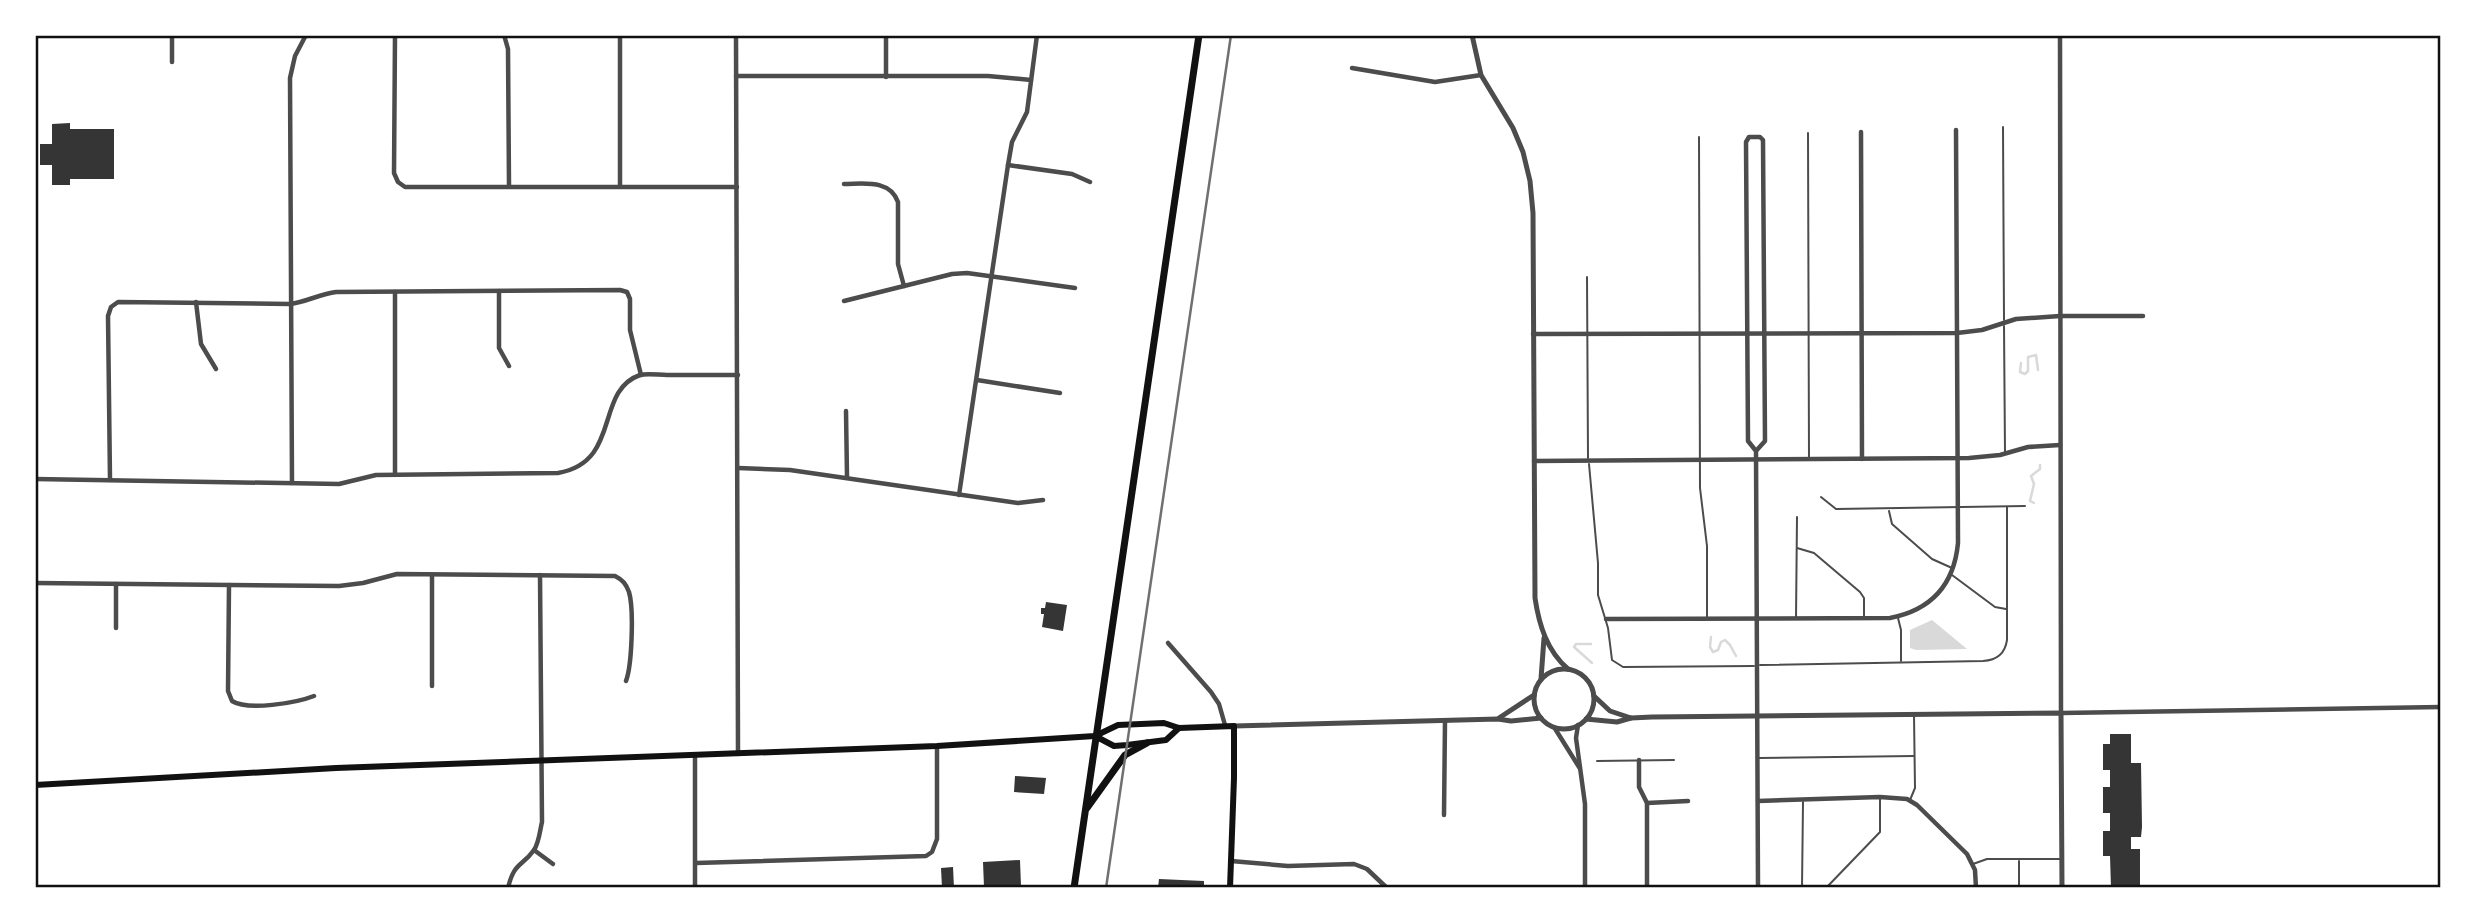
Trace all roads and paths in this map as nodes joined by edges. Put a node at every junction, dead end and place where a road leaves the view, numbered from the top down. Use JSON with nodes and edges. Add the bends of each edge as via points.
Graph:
{"nodes":[{"id":1,"x":172,"y":35,"type":"edge"},
{"id":2,"x":306,"y":35,"type":"edge"},
{"id":3,"x":395,"y":35,"type":"edge"},
{"id":4,"x":504,"y":35,"type":"edge"},
{"id":5,"x":620,"y":35,"type":"edge"},
{"id":6,"x":736,"y":35,"type":"edge"},
{"id":7,"x":886,"y":35,"type":"edge"},
{"id":8,"x":1037,"y":35,"type":"edge"},
{"id":9,"x":1199,"y":35,"type":"edge"},
{"id":10,"x":1472,"y":35,"type":"edge"},
{"id":11,"x":2060,"y":35,"type":"edge"},
{"id":12,"x":172,"y":62,"type":"dead end"},
{"id":13,"x":1352,"y":68,"type":"dead end"},
{"id":14,"x":1481,"y":75,"type":"junction"},
{"id":15,"x":736,"y":76,"type":"junction"},
{"id":16,"x":886,"y":77,"type":"junction"},
{"id":17,"x":1031,"y":80,"type":"junction"},
{"id":18,"x":2003,"y":127,"type":"dead end"},
{"id":19,"x":1956,"y":130,"type":"dead end"},
{"id":20,"x":1861,"y":132,"type":"dead end"},
{"id":21,"x":1808,"y":133,"type":"dead end"},
{"id":22,"x":1699,"y":137,"type":"dead end"},
{"id":23,"x":1008,"y":165,"type":"junction"},
{"id":24,"x":1090,"y":182,"type":"dead end"},
{"id":25,"x":844,"y":184,"type":"dead end"},
{"id":26,"x":509,"y":186,"type":"junction"},
{"id":27,"x":620,"y":186,"type":"junction"},
{"id":28,"x":737,"y":187,"type":"junction"},
{"id":29,"x":993,"y":275,"type":"junction"},
{"id":30,"x":1587,"y":277,"type":"dead end"},
{"id":31,"x":904,"y":286,"type":"junction"},
{"id":32,"x":1075,"y":288,"type":"dead end"},
{"id":33,"x":499,"y":291,"type":"junction"},
{"id":34,"x":395,"y":292,"type":"junction"},
{"id":35,"x":844,"y":301,"type":"dead end"},
{"id":36,"x":195,"y":302,"type":"junction"},
{"id":37,"x":290,"y":304,"type":"junction"},
{"id":38,"x":2060,"y":316,"type":"junction"},
{"id":39,"x":2143,"y":316,"type":"dead end"},
{"id":40,"x":2004,"y":323,"type":"junction"},
{"id":41,"x":1700,"y":332,"type":"junction"},
{"id":42,"x":1748,"y":332,"type":"junction"},
{"id":43,"x":1764,"y":332,"type":"junction"},
{"id":44,"x":1809,"y":332,"type":"junction"},
{"id":45,"x":1862,"y":332,"type":"junction"},
{"id":46,"x":1587,"y":333,"type":"junction"},
{"id":47,"x":1958,"y":333,"type":"junction"},
{"id":48,"x":1533,"y":334,"type":"junction"},
{"id":49,"x":509,"y":366,"type":"dead end"},
{"id":50,"x":216,"y":369,"type":"dead end"},
{"id":51,"x":641,"y":375,"type":"junction"},
{"id":52,"x":738,"y":375,"type":"junction"},
{"id":53,"x":977,"y":380,"type":"junction"},
{"id":54,"x":1060,"y":393,"type":"dead end"},
{"id":55,"x":846,"y":411,"type":"dead end"},
{"id":56,"x":2060,"y":445,"type":"junction"},
{"id":57,"x":1756,"y":451,"type":"junction"},
{"id":58,"x":2005,"y":454,"type":"junction"},
{"id":59,"x":1958,"y":458,"type":"junction"},
{"id":60,"x":1756,"y":459,"type":"junction"},
{"id":61,"x":1810,"y":459,"type":"junction"},
{"id":62,"x":1862,"y":459,"type":"junction"},
{"id":63,"x":1534,"y":461,"type":"junction"},
{"id":64,"x":1588,"y":461,"type":"junction"},
{"id":65,"x":1700,"y":461,"type":"junction"},
{"id":66,"x":738,"y":468,"type":"junction"},
{"id":67,"x":395,"y":474,"type":"junction"},
{"id":68,"x":847,"y":477,"type":"junction"},
{"id":69,"x":35,"y":479,"type":"edge"},
{"id":70,"x":110,"y":480,"type":"junction"},
{"id":71,"x":292,"y":483,"type":"junction"},
{"id":72,"x":959,"y":495,"type":"junction"},
{"id":73,"x":1821,"y":497,"type":"dead end"},
{"id":74,"x":1043,"y":500,"type":"dead end"},
{"id":75,"x":2025,"y":506,"type":"dead end"},
{"id":76,"x":2007,"y":507,"type":"junction"},
{"id":77,"x":1958,"y":508,"type":"junction"},
{"id":78,"x":1889,"y":509,"type":"junction"},
{"id":79,"x":1797,"y":517,"type":"dead end"},
{"id":80,"x":1797,"y":548,"type":"junction"},
{"id":81,"x":1953,"y":568,"type":"junction"},
{"id":82,"x":1950,"y":574,"type":"junction"},
{"id":83,"x":432,"y":575,"type":"junction"},
{"id":84,"x":540,"y":575,"type":"junction"},
{"id":85,"x":35,"y":583,"type":"edge"},
{"id":86,"x":116,"y":584,"type":"junction"},
{"id":87,"x":229,"y":585,"type":"junction"},
{"id":88,"x":2007,"y":609,"type":"junction"},
{"id":89,"x":1897,"y":616,"type":"junction"},
{"id":90,"x":1864,"y":618,"type":"junction"},
{"id":91,"x":1606,"y":619,"type":"junction"},
{"id":92,"x":1756,"y":619,"type":"junction"},
{"id":93,"x":1796,"y":619,"type":"junction"},
{"id":94,"x":1707,"y":620,"type":"junction"},
{"id":95,"x":116,"y":628,"type":"dead end"},
{"id":96,"x":1544,"y":638,"type":"junction"},
{"id":97,"x":1168,"y":643,"type":"dead end"},
{"id":98,"x":1901,"y":662,"type":"junction"},
{"id":99,"x":1756,"y":666,"type":"junction"},
{"id":100,"x":1568,"y":669,"type":"junction"},
{"id":101,"x":1542,"y":679,"type":"junction"},
{"id":102,"x":626,"y":681,"type":"dead end"},
{"id":103,"x":432,"y":685,"type":"dead end"},
{"id":104,"x":1534,"y":695,"type":"junction"},
{"id":105,"x":314,"y":696,"type":"dead end"},
{"id":106,"x":1594,"y":696,"type":"junction"},
{"id":107,"x":2441,"y":707,"type":"edge"},
{"id":108,"x":2061,"y":713,"type":"junction"},
{"id":109,"x":1914,"y":714,"type":"junction"},
{"id":110,"x":1757,"y":715,"type":"junction"},
{"id":111,"x":1541,"y":718,"type":"junction"},
{"id":112,"x":1631,"y":718,"type":"junction"},
{"id":113,"x":1498,"y":719,"type":"junction"},
{"id":114,"x":1586,"y":719,"type":"junction"},
{"id":115,"x":1445,"y":721,"type":"junction"},
{"id":116,"x":1225,"y":725,"type":"junction"},
{"id":117,"x":1578,"y":725,"type":"junction"},
{"id":118,"x":1234,"y":726,"type":"junction"},
{"id":119,"x":1554,"y":727,"type":"junction"},
{"id":120,"x":1179,"y":728,"type":"junction"},
{"id":121,"x":1095,"y":736,"type":"junction"},
{"id":122,"x":1147,"y":743,"type":"junction"},
{"id":123,"x":937,"y":746,"type":"junction"},
{"id":124,"x":738,"y":754,"type":"junction"},
{"id":125,"x":695,"y":755,"type":"junction"},
{"id":126,"x":1914,"y":756,"type":"junction"},
{"id":127,"x":1758,"y":758,"type":"junction"},
{"id":128,"x":1639,"y":760,"type":"junction"},
{"id":129,"x":1674,"y":760,"type":"dead end"},
{"id":130,"x":540,"y":761,"type":"junction"},
{"id":131,"x":1597,"y":761,"type":"dead end"},
{"id":132,"x":1579,"y":768,"type":"junction"},
{"id":133,"x":35,"y":785,"type":"edge"},
{"id":134,"x":1880,"y":797,"type":"junction"},
{"id":135,"x":1802,"y":799,"type":"junction"},
{"id":136,"x":1688,"y":801,"type":"dead end"},
{"id":137,"x":1758,"y":801,"type":"junction"},
{"id":138,"x":1909,"y":801,"type":"junction"},
{"id":139,"x":1647,"y":803,"type":"junction"},
{"id":140,"x":1084,"y":811,"type":"junction"},
{"id":141,"x":1444,"y":815,"type":"dead end"},
{"id":142,"x":534,"y":850,"type":"junction"},
{"id":143,"x":2019,"y":859,"type":"junction"},
{"id":144,"x":2062,"y":859,"type":"junction"},
{"id":145,"x":1231,"y":861,"type":"junction"},
{"id":146,"x":696,"y":863,"type":"junction"},
{"id":147,"x":553,"y":864,"type":"dead end"},
{"id":148,"x":1973,"y":864,"type":"junction"},
{"id":149,"x":508,"y":888,"type":"edge"},
{"id":150,"x":695,"y":888,"type":"edge"},
{"id":151,"x":1073,"y":888,"type":"edge"},
{"id":152,"x":1230,"y":888,"type":"edge"},
{"id":153,"x":1387,"y":888,"type":"edge"},
{"id":154,"x":1585,"y":888,"type":"edge"},
{"id":155,"x":1647,"y":888,"type":"edge"},
{"id":156,"x":1758,"y":888,"type":"edge"},
{"id":157,"x":1802,"y":888,"type":"edge"},
{"id":158,"x":1826,"y":888,"type":"edge"},
{"id":159,"x":1976,"y":888,"type":"edge"},
{"id":160,"x":2019,"y":888,"type":"edge"},
{"id":161,"x":2062,"y":888,"type":"edge"}],
"edges":[{"from":1,"to":12,"type":"street"},
{"from":2,"to":37,"type":"street","via":[[290,78]]},
{"from":3,"to":26,"type":"street","via":[[394,173],[398,182],[405,187]]},
{"from":4,"to":26,"type":"street","via":[[508,49]]},
{"from":5,"to":27,"type":"street"},
{"from":6,"to":15,"type":"street"},
{"from":7,"to":16,"type":"street"},
{"from":8,"to":17,"type":"street"},
{"from":9,"to":121,"type":"main road"},
{"from":10,"to":14,"type":"street"},
{"from":11,"to":38,"type":"street"},
{"from":13,"to":14,"type":"street","via":[[1435,82]]},
{"from":14,"to":48,"type":"street","via":[[1513,128],[1530,181]]},
{"from":15,"to":16,"type":"street"},
{"from":15,"to":28,"type":"street"},
{"from":16,"to":17,"type":"street"},
{"from":17,"to":23,"type":"street","via":[[1027,112],[1012,142]]},
{"from":18,"to":40,"type":"lane"},
{"from":19,"to":47,"type":"street"},
{"from":20,"to":45,"type":"street"},
{"from":21,"to":44,"type":"lane"},
{"from":22,"to":41,"type":"lane"},
{"from":23,"to":24,"type":"street","via":[[1072,174]]},
{"from":23,"to":29,"type":"street"},
{"from":25,"to":31,"type":"street","via":[[880,184],[895,195],[898,264]]},
{"from":26,"to":27,"type":"street"},
{"from":27,"to":28,"type":"street"},
{"from":28,"to":52,"type":"street"},
{"from":29,"to":31,"type":"street","via":[[952,274]]},
{"from":29,"to":32,"type":"street"},
{"from":29,"to":53,"type":"street"},
{"from":30,"to":46,"type":"lane"},
{"from":31,"to":35,"type":"street"},
{"from":33,"to":34,"type":"street"},
{"from":33,"to":49,"type":"street","via":[[499,348]]},
{"from":33,"to":51,"type":"street","via":[[627,292]]},
{"from":34,"to":37,"type":"street","via":[[323,293]]},
{"from":34,"to":67,"type":"street"},
{"from":36,"to":37,"type":"street"},
{"from":36,"to":50,"type":"street","via":[[201,344]]},
{"from":36,"to":70,"type":"street","via":[[118,302],[111,307]]},
{"from":37,"to":71,"type":"street"},
{"from":38,"to":39,"type":"street"},
{"from":38,"to":40,"type":"street"},
{"from":38,"to":56,"type":"street"},
{"from":40,"to":47,"type":"street"},
{"from":40,"to":58,"type":"lane"},
{"from":41,"to":42,"type":"street"},
{"from":41,"to":46,"type":"street"},
{"from":41,"to":65,"type":"lane"},
{"from":42,"to":43,"type":"street"},
{"from":42,"to":43,"type":"street","via":[[1746,142],[1749,137],[1760,137]]},
{"from":42,"to":57,"type":"street","via":[[1748,441]]},
{"from":43,"to":44,"type":"street"},
{"from":43,"to":57,"type":"street","via":[[1765,441]]},
{"from":44,"to":45,"type":"street"},
{"from":44,"to":61,"type":"lane"},
{"from":45,"to":47,"type":"street"},
{"from":45,"to":62,"type":"street"},
{"from":46,"to":48,"type":"street"},
{"from":46,"to":64,"type":"lane"},
{"from":47,"to":59,"type":"street"},
{"from":48,"to":63,"type":"street"},
{"from":51,"to":52,"type":"street"},
{"from":51,"to":67,"type":"street","via":[[618,393],[596,451],[573,471]]},
{"from":52,"to":66,"type":"street"},
{"from":53,"to":54,"type":"street"},
{"from":53,"to":72,"type":"street"},
{"from":55,"to":68,"type":"street"},
{"from":56,"to":58,"type":"street"},
{"from":56,"to":108,"type":"street"},
{"from":57,"to":60,"type":"street"},
{"from":58,"to":59,"type":"street"},
{"from":59,"to":62,"type":"street"},
{"from":59,"to":77,"type":"street"},
{"from":60,"to":61,"type":"street"},
{"from":60,"to":65,"type":"street"},
{"from":60,"to":92,"type":"street"},
{"from":61,"to":62,"type":"street"},
{"from":63,"to":64,"type":"street"},
{"from":63,"to":96,"type":"street","via":[[1535,598]]},
{"from":64,"to":65,"type":"street"},
{"from":64,"to":91,"type":"lane","via":[[1598,595]]},
{"from":65,"to":94,"type":"lane"},
{"from":66,"to":68,"type":"street"},
{"from":66,"to":124,"type":"street"},
{"from":67,"to":71,"type":"street","via":[[340,484]]},
{"from":68,"to":72,"type":"street"},
{"from":69,"to":70,"type":"street"},
{"from":70,"to":71,"type":"street"},
{"from":72,"to":74,"type":"street","via":[[1018,503]]},
{"from":73,"to":78,"type":"lane","via":[[1836,509]]},
{"from":75,"to":76,"type":"lane"},
{"from":76,"to":77,"type":"lane"},
{"from":76,"to":88,"type":"lane"},
{"from":77,"to":78,"type":"lane"},
{"from":77,"to":81,"type":"street"},
{"from":78,"to":81,"type":"lane","via":[[1892,524],[1932,559]]},
{"from":79,"to":80,"type":"lane"},
{"from":80,"to":90,"type":"lane","via":[[1814,553],[1860,592]]},
{"from":80,"to":93,"type":"lane"},
{"from":81,"to":82,"type":"street"},
{"from":82,"to":88,"type":"lane","via":[[1995,607]]},
{"from":82,"to":89,"type":"street","via":[[1930,602]]},
{"from":83,"to":84,"type":"street"},
{"from":83,"to":87,"type":"street","via":[[397,574],[340,586]]},
{"from":83,"to":103,"type":"street"},
{"from":84,"to":102,"type":"street","via":[[608,575],[625,583],[630,597],[631,664]]},
{"from":84,"to":130,"type":"street"},
{"from":85,"to":86,"type":"street"},
{"from":86,"to":87,"type":"street"},
{"from":86,"to":95,"type":"street"},
{"from":87,"to":105,"type":"street","via":[[228,691],[232,701],[246,705]]},
{"from":88,"to":98,"type":"lane","via":[[2006,648],[1991,661]]},
{"from":89,"to":90,"type":"street"},
{"from":89,"to":98,"type":"lane"},
{"from":90,"to":93,"type":"street"},
{"from":91,"to":94,"type":"street"},
{"from":91,"to":99,"type":"lane","via":[[1611,658],[1620,666]]},
{"from":92,"to":93,"type":"street"},
{"from":92,"to":94,"type":"street"},
{"from":92,"to":99,"type":"street"},
{"from":96,"to":100,"type":"street"},
{"from":96,"to":101,"type":"street"},
{"from":97,"to":116,"type":"street","via":[[1211,692]]},
{"from":98,"to":99,"type":"lane"},
{"from":99,"to":110,"type":"street"},
{"from":100,"to":101,"type":"street","via":[[1553,671]]},
{"from":100,"to":106,"type":"street","via":[[1585,677]]},
{"from":101,"to":104,"type":"street"},
{"from":104,"to":111,"type":"street"},
{"from":104,"to":113,"type":"street"},
{"from":106,"to":112,"type":"street","via":[[1610,711]]},
{"from":106,"to":114,"type":"street"},
{"from":107,"to":108,"type":"street"},
{"from":108,"to":109,"type":"street"},
{"from":108,"to":144,"type":"street"},
{"from":109,"to":110,"type":"street"},
{"from":109,"to":126,"type":"lane"},
{"from":110,"to":112,"type":"street"},
{"from":110,"to":127,"type":"street"},
{"from":111,"to":113,"type":"street"},
{"from":111,"to":119,"type":"street"},
{"from":112,"to":114,"type":"street","via":[[1617,722]]},
{"from":113,"to":115,"type":"street"},
{"from":114,"to":117,"type":"street"},
{"from":115,"to":118,"type":"street"},
{"from":115,"to":141,"type":"street"},
{"from":116,"to":118,"type":"main road"},
{"from":116,"to":120,"type":"main road"},
{"from":117,"to":119,"type":"street"},
{"from":117,"to":132,"type":"street"},
{"from":118,"to":145,"type":"main road"},
{"from":119,"to":132,"type":"street"},
{"from":120,"to":121,"type":"main road","via":[[1164,723],[1118,726]]},
{"from":120,"to":122,"type":"main road","via":[[1166,740]]},
{"from":121,"to":122,"type":"main road","via":[[1114,746]]},
{"from":121,"to":123,"type":"main road"},
{"from":121,"to":140,"type":"main road"},
{"from":122,"to":140,"type":"main road","via":[[1125,755]]},
{"from":123,"to":124,"type":"main road"},
{"from":123,"to":146,"type":"street","via":[[937,839],[926,856]]},
{"from":124,"to":125,"type":"main road"},
{"from":125,"to":130,"type":"main road"},
{"from":125,"to":146,"type":"street"},
{"from":126,"to":127,"type":"lane"},
{"from":126,"to":138,"type":"lane","via":[[1915,788]]},
{"from":127,"to":137,"type":"street"},
{"from":128,"to":129,"type":"lane"},
{"from":128,"to":131,"type":"lane"},
{"from":128,"to":139,"type":"street","via":[[1639,788]]},
{"from":130,"to":133,"type":"main road"},
{"from":130,"to":142,"type":"street","via":[[542,822]]},
{"from":132,"to":154,"type":"street","via":[[1585,804]]},
{"from":134,"to":135,"type":"street"},
{"from":134,"to":138,"type":"street"},
{"from":134,"to":158,"type":"lane","via":[[1880,832]]},
{"from":135,"to":137,"type":"street"},
{"from":135,"to":157,"type":"lane"},
{"from":136,"to":139,"type":"street"},
{"from":137,"to":156,"type":"street"},
{"from":138,"to":148,"type":"street"},
{"from":139,"to":155,"type":"street"},
{"from":140,"to":151,"type":"main road"},
{"from":142,"to":147,"type":"street"},
{"from":142,"to":149,"type":"street","via":[[518,864]]},
{"from":143,"to":144,"type":"lane"},
{"from":143,"to":148,"type":"lane"},
{"from":143,"to":160,"type":"lane"},
{"from":144,"to":161,"type":"street"},
{"from":145,"to":152,"type":"main road"},
{"from":145,"to":153,"type":"street","via":[[1288,866],[1354,864],[1367,869]]},
{"from":146,"to":150,"type":"street"},
{"from":148,"to":159,"type":"street"}]}
